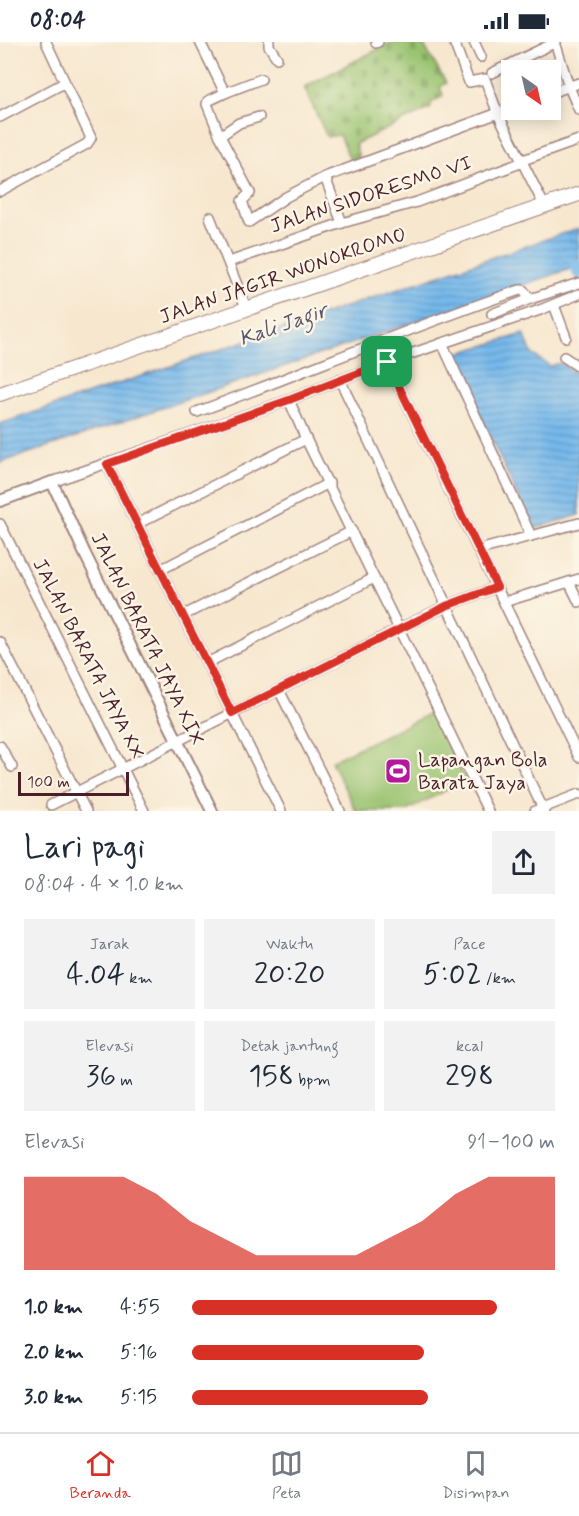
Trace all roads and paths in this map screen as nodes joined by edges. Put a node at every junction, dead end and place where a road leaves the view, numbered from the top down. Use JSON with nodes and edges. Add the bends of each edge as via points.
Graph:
{"nodes":[{"id":1,"x":46,"y":42,"type":"edge"},
{"id":2,"x":269,"y":42,"type":"edge"},
{"id":3,"x":454,"y":42,"type":"edge"},
{"id":4,"x":474,"y":42,"type":"edge"},
{"id":5,"x":555,"y":42,"type":"edge"},
{"id":6,"x":204,"y":43,"type":"edge"},
{"id":7,"x":481,"y":57,"type":"dead end"},
{"id":8,"x":277,"y":58,"type":"dead end"},
{"id":9,"x":488,"y":76,"type":"junction"},
{"id":10,"x":261,"y":79,"type":"dead end"},
{"id":11,"x":64,"y":83,"type":"junction"},
{"id":12,"x":579,"y":83,"type":"edge"},
{"id":13,"x":569,"y":87,"type":"junction"},
{"id":14,"x":561,"y":90,"type":"edge"},
{"id":15,"x":227,"y":92,"type":"junction"},
{"id":16,"x":579,"y":110,"type":"edge"},
{"id":17,"x":501,"y":113,"type":"edge"},
{"id":18,"x":498,"y":114,"type":"junction"},
{"id":19,"x":0,"y":117,"type":"edge"},
{"id":20,"x":259,"y":117,"type":"dead end"},
{"id":21,"x":220,"y":136,"type":"junction"},
{"id":22,"x":579,"y":140,"type":"edge"},
{"id":23,"x":523,"y":161,"type":"junction"},
{"id":24,"x":325,"y":177,"type":"junction"},
{"id":25,"x":0,"y":191,"type":"edge"},
{"id":26,"x":579,"y":194,"type":"edge"},
{"id":27,"x":544,"y":205,"type":"junction"},
{"id":28,"x":210,"y":217,"type":"dead end"},
{"id":29,"x":342,"y":223,"type":"junction"},
{"id":30,"x":229,"y":262,"type":"junction"},
{"id":31,"x":579,"y":283,"type":"edge"},
{"id":32,"x":579,"y":294,"type":"edge"},
{"id":33,"x":530,"y":299,"type":"junction"},
{"id":34,"x":554,"y":305,"type":"junction"},
{"id":35,"x":247,"y":310,"type":"junction"},
{"id":36,"x":492,"y":314,"type":"dead end"},
{"id":37,"x":566,"y":337,"type":"dead end"},
{"id":38,"x":442,"y":343,"type":"junction"},
{"id":39,"x":564,"y":357,"type":"dead end"},
{"id":40,"x":387,"y":362,"type":"junction"},
{"id":41,"x":579,"y":367,"type":"edge"},
{"id":42,"x":340,"y":380,"type":"junction"},
{"id":43,"x":0,"y":394,"type":"edge"},
{"id":44,"x":289,"y":400,"type":"junction"},
{"id":45,"x":197,"y":412,"type":"dead end"},
{"id":46,"x":306,"y":439,"type":"junction"},
{"id":47,"x":107,"y":464,"type":"junction"},
{"id":48,"x":52,"y":482,"type":"junction"},
{"id":49,"x":329,"y":483,"type":"junction"},
{"id":50,"x":0,"y":501,"type":"edge"},
{"id":51,"x":579,"y":523,"type":"edge"},
{"id":52,"x":0,"y":524,"type":"edge"},
{"id":53,"x":137,"y":524,"type":"junction"},
{"id":54,"x":352,"y":531,"type":"junction"},
{"id":55,"x":531,"y":536,"type":"junction"},
{"id":56,"x":479,"y":550,"type":"junction"},
{"id":57,"x":160,"y":570,"type":"junction"},
{"id":58,"x":374,"y":578,"type":"junction"},
{"id":59,"x":574,"y":580,"type":"edge"},
{"id":60,"x":497,"y":587,"type":"junction"},
{"id":61,"x":504,"y":602,"type":"junction"},
{"id":62,"x":579,"y":602,"type":"edge"},
{"id":63,"x":446,"y":606,"type":"junction"},
{"id":64,"x":183,"y":615,"type":"junction"},
{"id":65,"x":399,"y":628,"type":"junction"},
{"id":66,"x":0,"y":642,"type":"edge"},
{"id":67,"x":207,"y":663,"type":"junction"},
{"id":68,"x":279,"y":690,"type":"junction"},
{"id":69,"x":232,"y":713,"type":"junction"},
{"id":70,"x":177,"y":740,"type":"junction"},
{"id":71,"x":0,"y":746,"type":"edge"},
{"id":72,"x":579,"y":758,"type":"edge"},
{"id":73,"x":12,"y":767,"type":"dead end"},
{"id":74,"x":122,"y":768,"type":"junction"},
{"id":75,"x":76,"y":792,"type":"junction"},
{"id":76,"x":579,"y":794,"type":"edge"},
{"id":77,"x":51,"y":805,"type":"dead end"},
{"id":78,"x":540,"y":810,"type":"edge"},
{"id":79,"x":86,"y":811,"type":"edge"},
{"id":80,"x":144,"y":811,"type":"edge"},
{"id":81,"x":212,"y":811,"type":"edge"},
{"id":82,"x":281,"y":811,"type":"edge"},
{"id":83,"x":340,"y":811,"type":"edge"},
{"id":84,"x":488,"y":811,"type":"edge"}],
"edges":[{"from":1,"to":11,"type":"street"},
{"from":2,"to":8,"type":"street"},
{"from":3,"to":9,"type":"street","via":[[469,82]]},
{"from":4,"to":7,"type":"street"},
{"from":5,"to":9,"type":"street"},
{"from":5,"to":13,"type":"street"},
{"from":6,"to":15,"type":"street"},
{"from":9,"to":18,"type":"street"},
{"from":10,"to":15,"type":"street"},
{"from":11,"to":19,"type":"street"},
{"from":11,"to":25,"type":"street","via":[[91,138],[87,144]]},
{"from":12,"to":13,"type":"street"},
{"from":13,"to":14,"type":"street"},
{"from":13,"to":16,"type":"street"},
{"from":15,"to":21,"type":"street","via":[[207,102]]},
{"from":17,"to":18,"type":"street"},
{"from":18,"to":23,"type":"street"},
{"from":18,"to":24,"type":"street"},
{"from":20,"to":21,"type":"street","via":[[236,124]]},
{"from":21,"to":24,"type":"street","via":[[250,193],[242,201],[248,222]]},
{"from":22,"to":23,"type":"street","name":"JALAN SIDORESMO VI"},
{"from":23,"to":27,"type":"street"},
{"from":23,"to":29,"type":"street","name":"JALAN SIDORESMO VI","via":[[417,201]]},
{"from":24,"to":29,"type":"street"},
{"from":26,"to":27,"type":"main road","name":"JALAN JAGIR WONOKROMO"},
{"from":27,"to":35,"type":"main road","name":"JALAN JAGIR WONOKROMO"},
{"from":28,"to":30,"type":"street"},
{"from":29,"to":30,"type":"street","name":"JALAN SIDORESMO VI"},
{"from":30,"to":35,"type":"street"},
{"from":31,"to":33,"type":"street"},
{"from":32,"to":34,"type":"street"},
{"from":33,"to":36,"type":"street"},
{"from":33,"to":45,"type":"street","via":[[520,290]]},
{"from":34,"to":37,"type":"street"},
{"from":34,"to":38,"type":"street"},
{"from":35,"to":43,"type":"main road","name":"JALAN JAGIR WONOKROMO"},
{"from":38,"to":40,"type":"street"},
{"from":38,"to":55,"type":"street"},
{"from":39,"to":41,"type":"street"},
{"from":40,"to":42,"type":"street"},
{"from":40,"to":56,"type":"street"},
{"from":42,"to":44,"type":"street"},
{"from":42,"to":63,"type":"street"},
{"from":44,"to":46,"type":"street"},
{"from":44,"to":47,"type":"street"},
{"from":46,"to":49,"type":"street"},
{"from":46,"to":53,"type":"street"},
{"from":47,"to":48,"type":"street"},
{"from":47,"to":53,"type":"street"},
{"from":48,"to":50,"type":"street"},
{"from":48,"to":70,"type":"street","name":"JALAN BARATA JAYA XIX"},
{"from":49,"to":54,"type":"street"},
{"from":49,"to":57,"type":"street"},
{"from":51,"to":55,"type":"street"},
{"from":52,"to":74,"type":"street","name":"JALAN BARATA JAYA XX"},
{"from":53,"to":57,"type":"street"},
{"from":54,"to":58,"type":"street"},
{"from":54,"to":64,"type":"street"},
{"from":55,"to":56,"type":"street"},
{"from":56,"to":60,"type":"street"},
{"from":57,"to":64,"type":"street"},
{"from":58,"to":65,"type":"street"},
{"from":58,"to":67,"type":"street"},
{"from":59,"to":61,"type":"street"},
{"from":59,"to":62,"type":"street"},
{"from":60,"to":61,"type":"street"},
{"from":60,"to":63,"type":"street"},
{"from":61,"to":72,"type":"street"},
{"from":63,"to":65,"type":"street"},
{"from":63,"to":78,"type":"street"},
{"from":64,"to":67,"type":"street"},
{"from":65,"to":68,"type":"street"},
{"from":65,"to":84,"type":"street"},
{"from":66,"to":75,"type":"street"},
{"from":67,"to":69,"type":"street"},
{"from":68,"to":69,"type":"street"},
{"from":68,"to":83,"type":"street"},
{"from":69,"to":70,"type":"street"},
{"from":69,"to":82,"type":"street"},
{"from":70,"to":74,"type":"street"},
{"from":70,"to":81,"type":"street","name":"JALAN BARATA JAYA XIX"},
{"from":71,"to":73,"type":"street"},
{"from":74,"to":75,"type":"street"},
{"from":74,"to":80,"type":"street","name":"JALAN BARATA JAYA XX"},
{"from":75,"to":77,"type":"street"},
{"from":75,"to":79,"type":"street"},
{"from":76,"to":78,"type":"street"}]}
